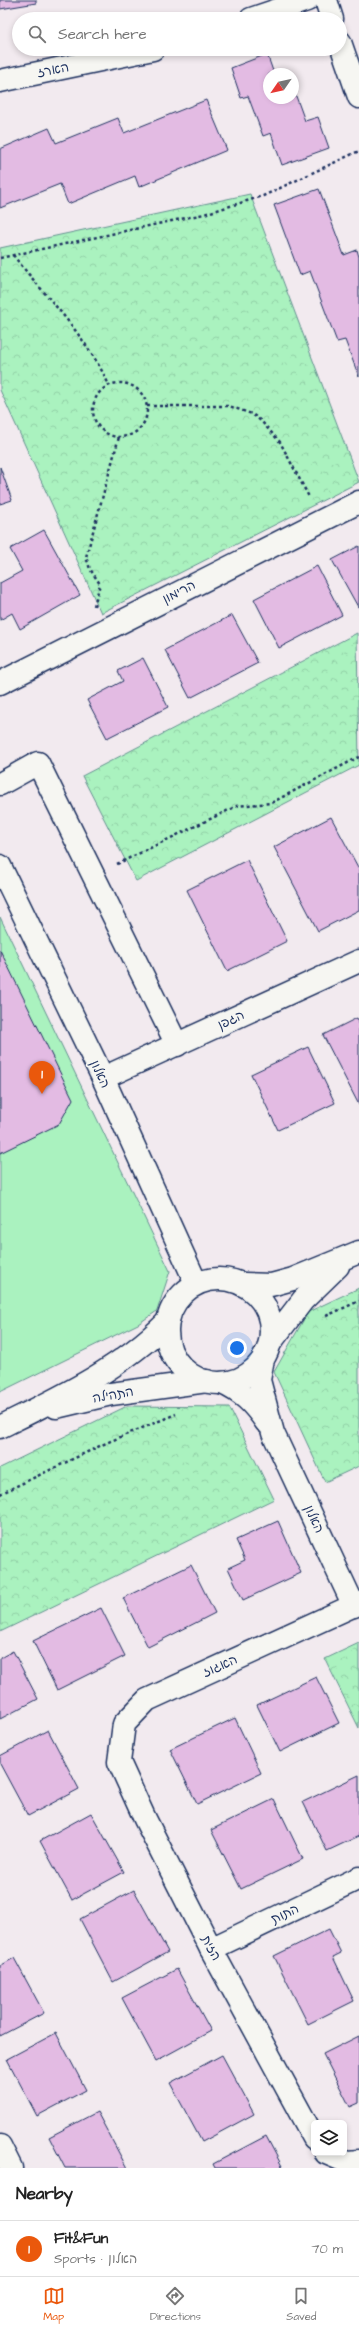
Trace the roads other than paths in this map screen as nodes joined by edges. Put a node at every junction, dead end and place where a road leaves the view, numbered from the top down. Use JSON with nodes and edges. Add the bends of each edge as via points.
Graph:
{"nodes":[{"id":1,"x":307,"y":0,"type":"edge"},
{"id":2,"x":326,"y":0,"type":"edge"},
{"id":3,"x":272,"y":12,"type":"edge"},
{"id":4,"x":330,"y":12,"type":"edge"},
{"id":5,"x":120,"y":56,"type":"edge"},
{"id":6,"x":345,"y":56,"type":"edge"},
{"id":7,"x":0,"y":81,"type":"edge"},
{"id":8,"x":359,"y":97,"type":"edge"},
{"id":9,"x":359,"y":502,"type":"edge"},
{"id":10,"x":0,"y":683,"type":"edge"},
{"id":11,"x":0,"y":784,"type":"edge"},
{"id":12,"x":0,"y":866,"type":"edge"},
{"id":13,"x":359,"y":961,"type":"edge"},
{"id":14,"x":177,"y":1045,"type":"junction"},
{"id":15,"x":103,"y":1078,"type":"junction"},
{"id":16,"x":352,"y":1255,"type":"edge"},
{"id":17,"x":196,"y":1283,"type":"junction"},
{"id":18,"x":244,"y":1284,"type":"junction"},
{"id":19,"x":168,"y":1321,"type":"junction"},
{"id":20,"x":266,"y":1351,"type":"junction"},
{"id":21,"x":215,"y":1382,"type":"junction"},
{"id":22,"x":20,"y":1417,"type":"junction"},
{"id":23,"x":0,"y":1426,"type":"edge"},
{"id":24,"x":273,"y":1433,"type":"junction"},
{"id":25,"x":357,"y":1605,"type":"edge"},
{"id":26,"x":120,"y":1762,"type":"joint"},
{"id":27,"x":359,"y":1878,"type":"edge"},
{"id":28,"x":211,"y":1949,"type":"junction"},
{"id":29,"x":311,"y":2135,"type":"edge"},
{"id":30,"x":0,"y":2146,"type":"edge"},
{"id":31,"x":333,"y":2156,"type":"edge"},
{"id":32,"x":359,"y":2161,"type":"edge"},
{"id":33,"x":11,"y":2168,"type":"edge"}],
"edges":[{"from":1,"to":3,"type":"street"},
{"from":2,"to":4,"type":"street"},
{"from":5,"to":7,"type":"street","name":"הארז"},
{"from":6,"to":8,"type":"street"},
{"from":9,"to":10,"type":"street","name":"הרימון"},
{"from":11,"to":14,"type":"street","via":[[38,763]]},
{"from":12,"to":15,"type":"street","name":"האלון"},
{"from":13,"to":14,"type":"street","name":"הגפן"},
{"from":14,"to":15,"type":"street","name":"הגפן"},
{"from":15,"to":17,"type":"street","name":"האלון"},
{"from":16,"to":18,"type":"street","via":[[270,1285]]},
{"from":16,"to":20,"type":"street","via":[[303,1300]]},
{"from":17,"to":18,"type":"street","via":[[228,1279]]},
{"from":17,"to":19,"type":"street","via":[[183,1293],[173,1306]]},
{"from":18,"to":20,"type":"street","via":[[256,1294],[266,1308],[271,1325]]},
{"from":19,"to":21,"type":"street","via":[[167,1337],[172,1353],[181,1366],[193,1376]]},
{"from":19,"to":22,"type":"street","name":"התהילה","via":[[150,1339],[101,1374]]},
{"from":20,"to":21,"type":"street","via":[[251,1372],[238,1380]]},
{"from":20,"to":24,"type":"street","name":"האלון","via":[[259,1380]]},
{"from":21,"to":22,"type":"street","name":"התהילה","via":[[111,1394]]},
{"from":21,"to":24,"type":"street","name":"האלון","via":[[237,1390],[253,1403]]},
{"from":22,"to":23,"type":"street","name":"התהילה"},
{"from":24,"to":25,"type":"street","name":"האלון"},
{"from":25,"to":26,"type":"street","name":"האגוז","via":[[147,1700],[124,1724]]},
{"from":26,"to":28,"type":"street","name":"הזית","via":[[145,1819]]},
{"from":27,"to":28,"type":"street","name":"התות"},
{"from":28,"to":29,"type":"street","name":"הזית"},
{"from":30,"to":33,"type":"street"},
{"from":31,"to":32,"type":"street","via":[[347,2162]]}]}
